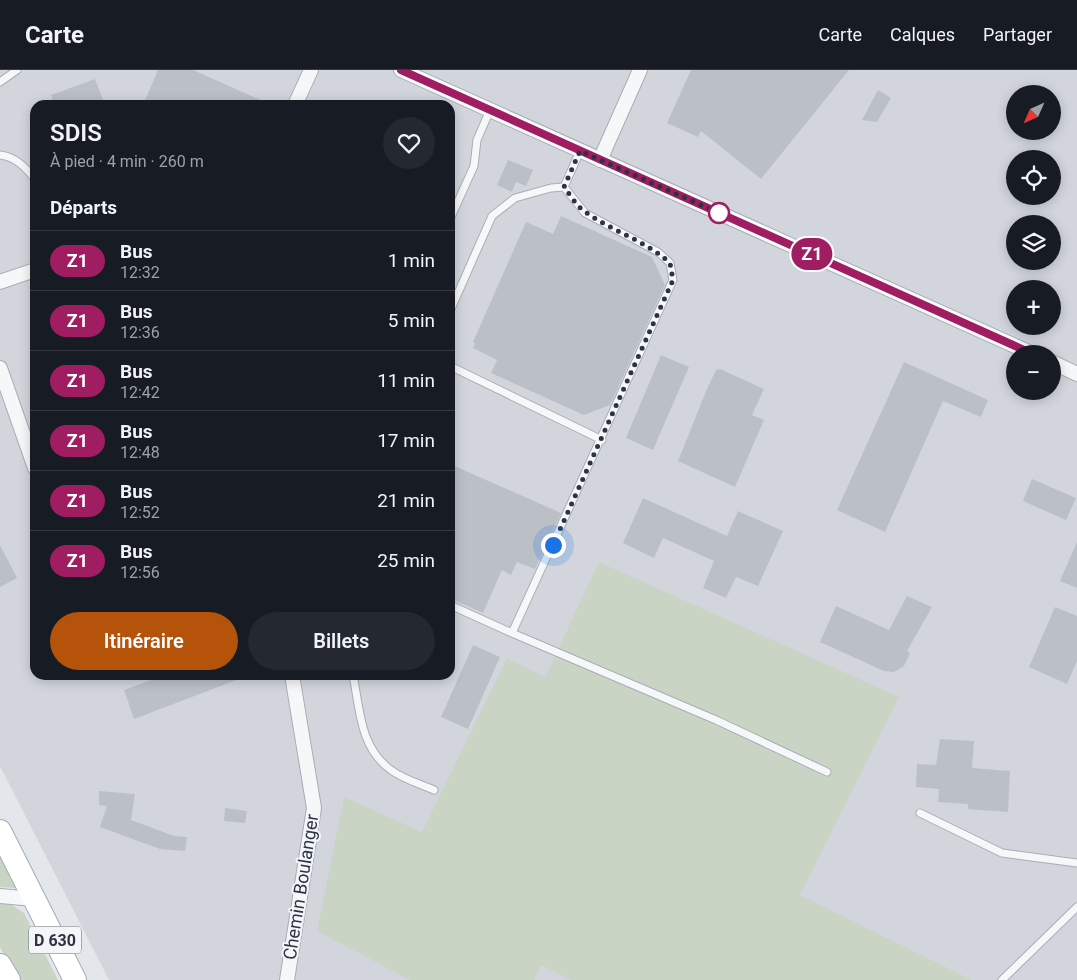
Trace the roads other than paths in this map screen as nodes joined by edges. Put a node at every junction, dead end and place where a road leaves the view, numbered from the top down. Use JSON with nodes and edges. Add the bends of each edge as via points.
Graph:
{"nodes":[{"id":1,"x":17,"y":70,"type":"edge"},
{"id":2,"x":311,"y":70,"type":"edge"},
{"id":3,"x":401,"y":70,"type":"edge"},
{"id":4,"x":640,"y":70,"type":"edge"},
{"id":5,"x":0,"y":82,"type":"edge"},
{"id":6,"x":298,"y":100,"type":"edge"},
{"id":7,"x":490,"y":110,"type":"junction"},
{"id":8,"x":580,"y":151,"type":"junction"},
{"id":9,"x":0,"y":155,"type":"edge"},
{"id":10,"x":600,"y":160,"type":"junction"},
{"id":11,"x":30,"y":173,"type":"edge"},
{"id":12,"x":564,"y":187,"type":"junction"},
{"id":13,"x":455,"y":208,"type":"edge"},
{"id":14,"x":30,"y":272,"type":"edge"},
{"id":15,"x":0,"y":282,"type":"edge"},
{"id":16,"x":455,"y":300,"type":"edge"},
{"id":17,"x":1013,"y":345,"type":"edge"},
{"id":18,"x":1061,"y":366,"type":"edge"},
{"id":19,"x":0,"y":368,"type":"edge"},
{"id":20,"x":455,"y":368,"type":"edge"},
{"id":21,"x":1077,"y":374,"type":"edge"},
{"id":22,"x":602,"y":440,"type":"junction"},
{"id":23,"x":30,"y":454,"type":"edge"},
{"id":24,"x":455,"y":606,"type":"edge"},
{"id":25,"x":512,"y":633,"type":"junction"},
{"id":26,"x":293,"y":680,"type":"edge"},
{"id":27,"x":354,"y":680,"type":"edge"},
{"id":28,"x":827,"y":772,"type":"dead end"},
{"id":29,"x":434,"y":790,"type":"dead end"},
{"id":30,"x":920,"y":813,"type":"dead end"},
{"id":31,"x":0,"y":831,"type":"edge"},
{"id":32,"x":1077,"y":863,"type":"edge"},
{"id":33,"x":0,"y":896,"type":"edge"},
{"id":34,"x":34,"y":899,"type":"junction"},
{"id":35,"x":1077,"y":907,"type":"edge"},
{"id":36,"x":0,"y":964,"type":"edge"},
{"id":37,"x":8,"y":980,"type":"edge"},
{"id":38,"x":75,"y":980,"type":"edge"},
{"id":39,"x":287,"y":980,"type":"edge"},
{"id":40,"x":1002,"y":980,"type":"edge"}],
"edges":[{"from":1,"to":5,"type":"lane"},
{"from":2,"to":6,"type":"street"},
{"from":3,"to":7,"type":"street"},
{"from":4,"to":10,"type":"street"},
{"from":7,"to":8,"type":"street"},
{"from":7,"to":13,"type":"lane","via":[[477,140],[474,166]]},
{"from":8,"to":10,"type":"street"},
{"from":8,"to":12,"type":"lane"},
{"from":9,"to":11,"type":"lane","via":[[10,156]]},
{"from":10,"to":17,"type":"street"},
{"from":12,"to":16,"type":"lane","via":[[515,198],[492,216]]},
{"from":12,"to":22,"type":"lane","via":[[586,213],[658,252],[670,263],[673,280]]},
{"from":14,"to":15,"type":"street"},
{"from":18,"to":21,"type":"street"},
{"from":19,"to":23,"type":"street"},
{"from":20,"to":22,"type":"lane"},
{"from":22,"to":25,"type":"lane"},
{"from":24,"to":25,"type":"lane"},
{"from":25,"to":28,"type":"lane","via":[[716,720]]},
{"from":26,"to":39,"type":"street","name":"Chemin Boulanger","via":[[314,808]]},
{"from":27,"to":29,"type":"lane","via":[[366,742],[376,757],[392,771]]},
{"from":30,"to":32,"type":"lane","via":[[1002,854]]},
{"from":31,"to":34,"type":"main road","number":"D 630"},
{"from":33,"to":34,"type":"street"},
{"from":34,"to":38,"type":"main road","number":"D 630"},
{"from":35,"to":40,"type":"lane"},
{"from":36,"to":37,"type":"main road"}]}
